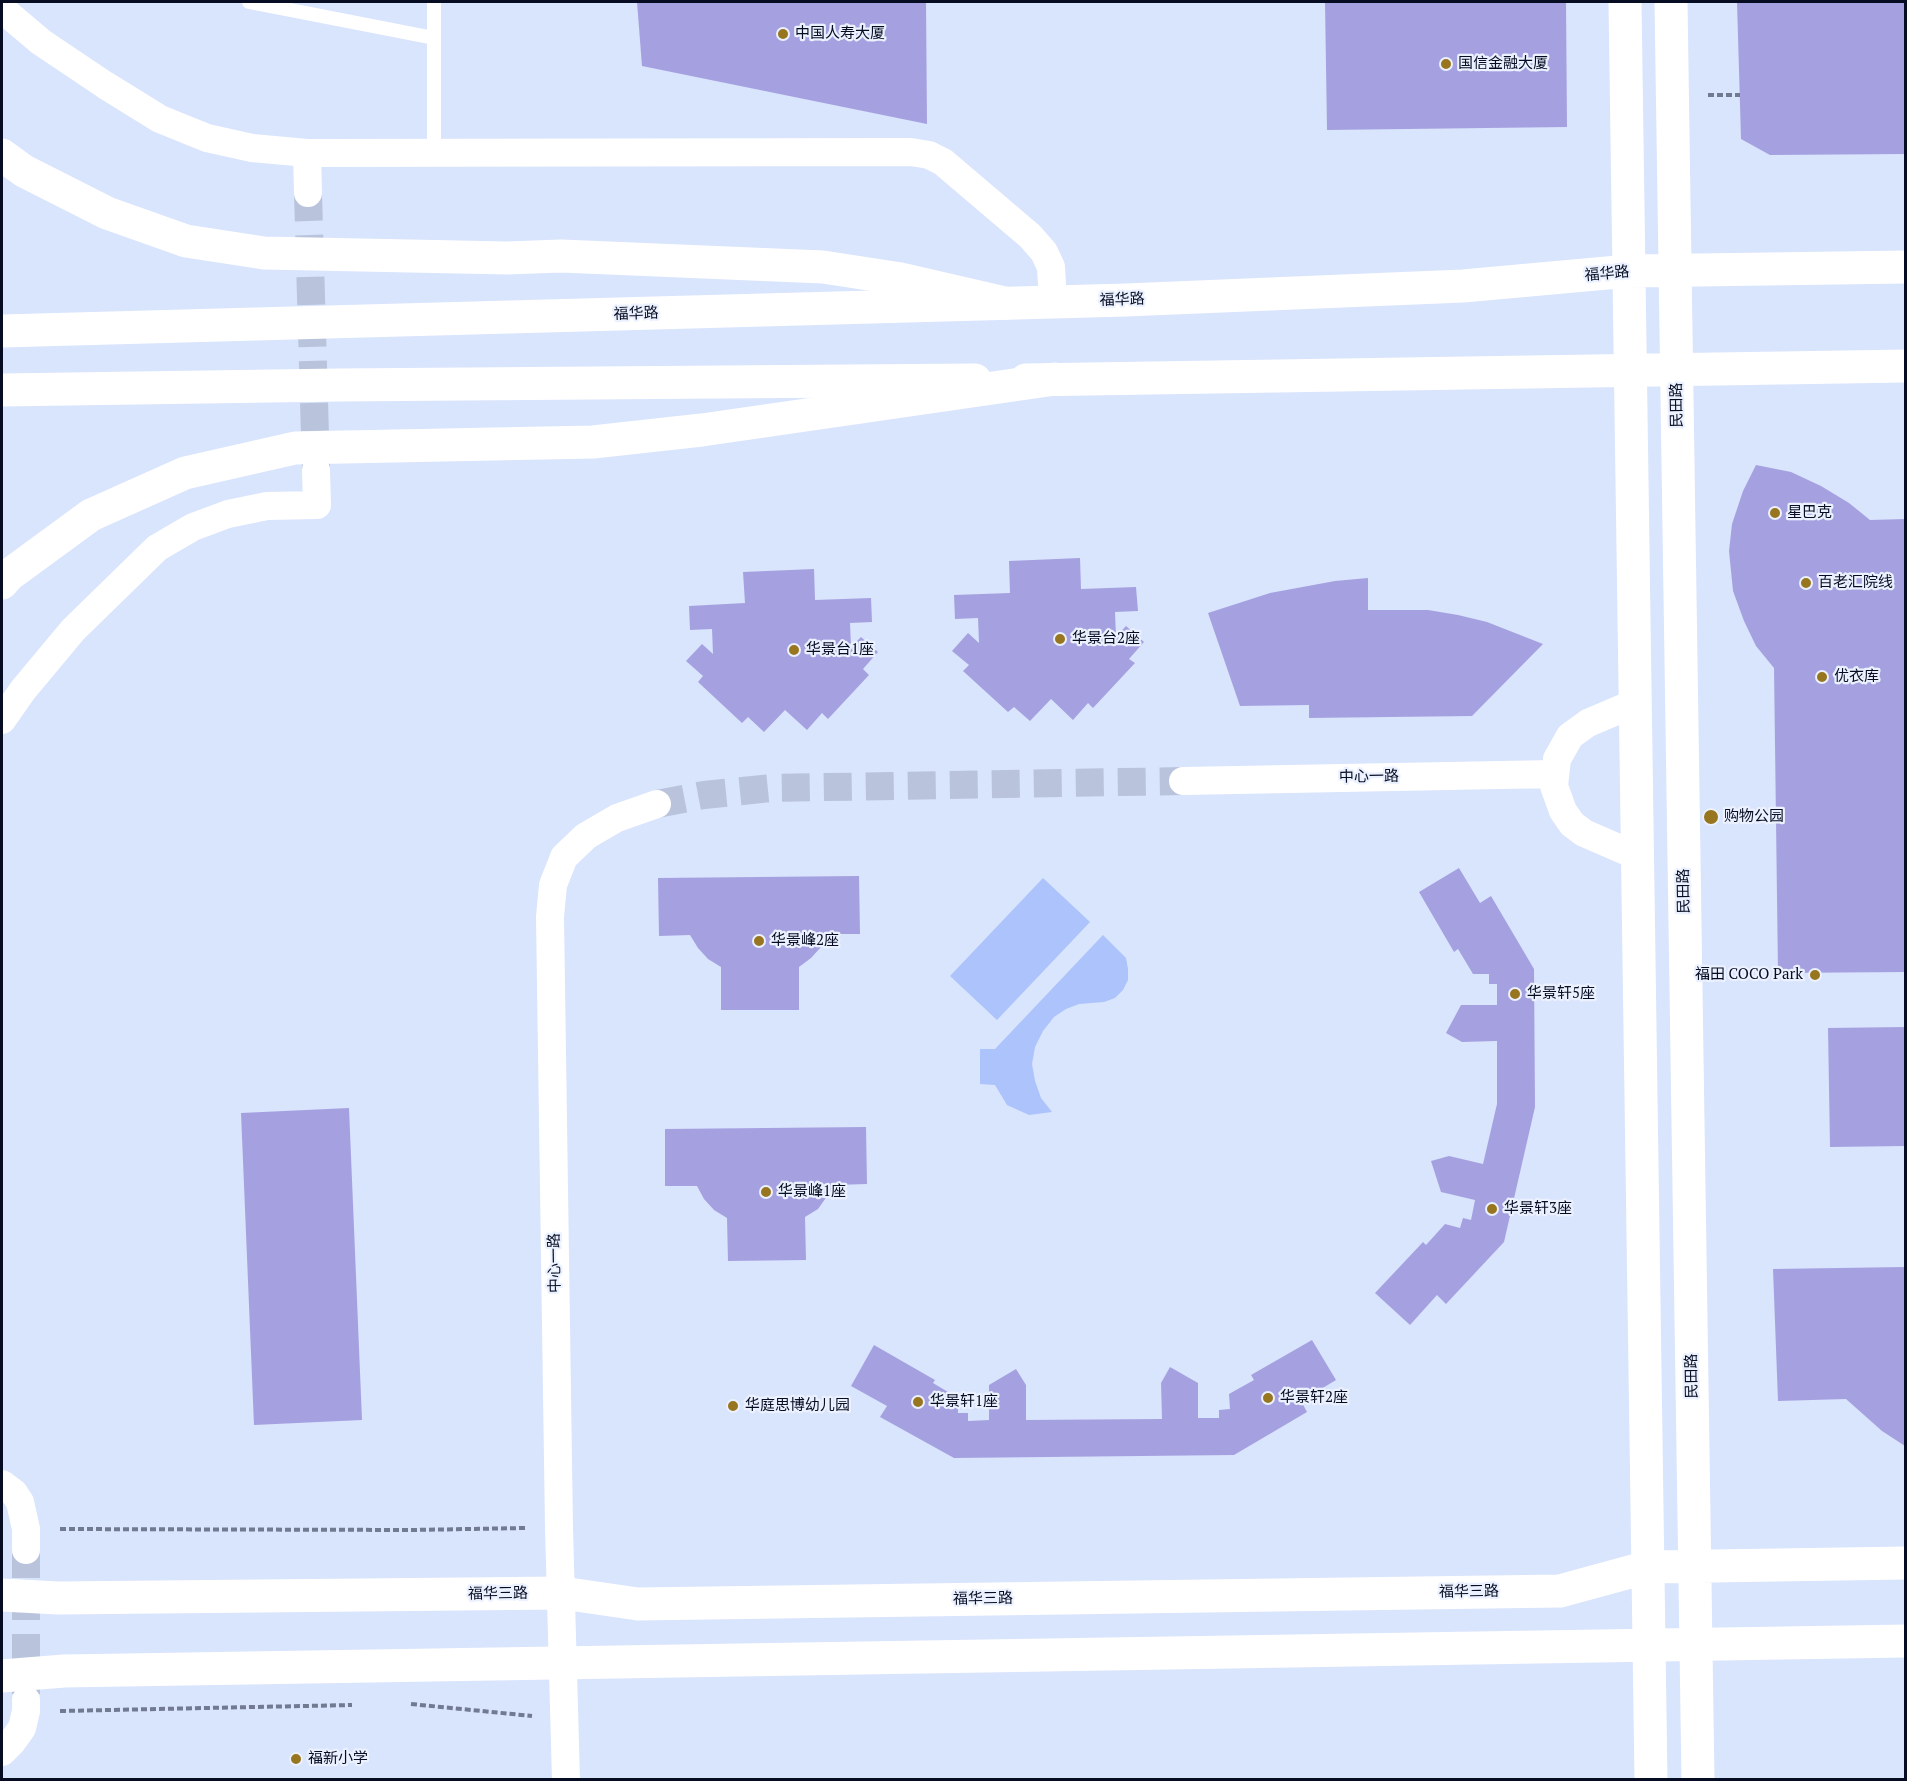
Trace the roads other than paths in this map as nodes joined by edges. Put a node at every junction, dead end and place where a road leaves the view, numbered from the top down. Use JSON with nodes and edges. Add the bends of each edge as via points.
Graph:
{"nodes":[{"id":1,"x":249,"y":2,"type":"edge"},
{"id":2,"x":434,"y":2,"type":"edge"},
{"id":3,"x":1625,"y":2,"type":"edge"},
{"id":4,"x":1671,"y":2,"type":"edge"},
{"id":5,"x":2,"y":9,"type":"edge"},
{"id":6,"x":434,"y":38,"type":"junction"},
{"id":7,"x":307,"y":153,"type":"junction"},
{"id":8,"x":434,"y":153,"type":"junction"},
{"id":9,"x":2,"y":155,"type":"edge"},
{"id":10,"x":308,"y":193,"type":"tunnel mouth"},
{"id":11,"x":1905,"y":267,"type":"edge"},
{"id":12,"x":1675,"y":270,"type":"junction"},
{"id":13,"x":1629,"y":272,"type":"junction"},
{"id":14,"x":1053,"y":302,"type":"junction"},
{"id":15,"x":1005,"y":303,"type":"junction"},
{"id":16,"x":2,"y":331,"type":"edge"},
{"id":17,"x":1905,"y":366,"type":"edge"},
{"id":18,"x":1676,"y":369,"type":"junction"},
{"id":19,"x":1630,"y":371,"type":"junction"},
{"id":20,"x":1054,"y":379,"type":"junction"},
{"id":21,"x":2,"y":390,"type":"edge"},
{"id":22,"x":316,"y":470,"type":"tunnel mouth"},
{"id":23,"x":2,"y":583,"type":"edge"},
{"id":24,"x":1635,"y":703,"type":"junction"},
{"id":25,"x":2,"y":720,"type":"edge"},
{"id":26,"x":1554,"y":774,"type":"junction"},
{"id":27,"x":1183,"y":781,"type":"tunnel mouth"},
{"id":28,"x":657,"y":804,"type":"tunnel mouth"},
{"id":29,"x":1637,"y":856,"type":"junction"},
{"id":30,"x":2,"y":1484,"type":"edge"},
{"id":31,"x":26,"y":1539,"type":"tunnel mouth"},
{"id":32,"x":1905,"y":1563,"type":"edge"},
{"id":33,"x":1695,"y":1566,"type":"junction"},
{"id":34,"x":1648,"y":1567,"type":"junction"},
{"id":35,"x":562,"y":1593,"type":"junction"},
{"id":36,"x":2,"y":1595,"type":"edge"},
{"id":37,"x":1905,"y":1641,"type":"edge"},
{"id":38,"x":1696,"y":1644,"type":"junction"},
{"id":39,"x":1649,"y":1645,"type":"junction"},
{"id":40,"x":563,"y":1663,"type":"junction"},
{"id":41,"x":2,"y":1676,"type":"edge"},
{"id":42,"x":26,"y":1706,"type":"tunnel mouth"},
{"id":43,"x":2,"y":1752,"type":"edge"},
{"id":44,"x":566,"y":1779,"type":"edge"},
{"id":45,"x":1651,"y":1779,"type":"edge"},
{"id":46,"x":1698,"y":1779,"type":"edge"}],
"edges":[{"from":1,"to":6,"type":"lane"},
{"from":2,"to":6,"type":"lane"},
{"from":3,"to":13,"type":"street"},
{"from":4,"to":12,"type":"street","name":"民田路"},
{"from":5,"to":7,"type":"street","via":[[41,42],[160,119],[207,138],[252,148]]},
{"from":6,"to":8,"type":"lane"},
{"from":7,"to":8,"type":"street"},
{"from":7,"to":10,"type":"street"},
{"from":8,"to":14,"type":"street","via":[[928,155],[944,162],[1044,252],[1051,267]]},
{"from":9,"to":15,"type":"street","via":[[24,171],[108,213],[186,241],[264,253],[561,256],[823,267],[900,279]]},
{"from":11,"to":12,"type":"street","name":"福华路"},
{"from":12,"to":13,"type":"street","name":"福华路"},
{"from":12,"to":18,"type":"street","name":"民田路"},
{"from":13,"to":14,"type":"street","name":"福华路","via":[[1452,287]]},
{"from":13,"to":19,"type":"street"},
{"from":14,"to":15,"type":"street","name":"福华路"},
{"from":15,"to":16,"type":"street","name":"福华路"},
{"from":17,"to":18,"type":"street"},
{"from":18,"to":19,"type":"street"},
{"from":18,"to":33,"type":"street","name":"民田路"},
{"from":19,"to":20,"type":"street"},
{"from":19,"to":24,"type":"street"},
{"from":20,"to":21,"type":"street"},
{"from":20,"to":23,"type":"street","via":[[593,442],[295,448],[185,473],[91,515]]},
{"from":22,"to":25,"type":"street","via":[[317,505],[267,506],[228,514],[193,527],[157,548],[73,630]]},
{"from":24,"to":26,"type":"street","via":[[1574,732],[1563,746]]},
{"from":24,"to":29,"type":"street"},
{"from":26,"to":27,"type":"street","name":"中心一路"},
{"from":26,"to":29,"type":"street","via":[[1557,798],[1572,824]]},
{"from":28,"to":35,"type":"street","name":"中心一路","via":[[616,818],[586,836],[564,857],[553,885],[549,917]]},
{"from":29,"to":34,"type":"street"},
{"from":30,"to":31,"type":"street","via":[[20,1502]]},
{"from":32,"to":33,"type":"street","name":"福华三路"},
{"from":33,"to":34,"type":"street","name":"福华三路"},
{"from":33,"to":38,"type":"street","name":"民田路"},
{"from":34,"to":35,"type":"street","name":"福华三路","via":[[1560,1591],[638,1604]]},
{"from":34,"to":39,"type":"street"},
{"from":35,"to":36,"type":"street","name":"福华三路","via":[[58,1599]]},
{"from":35,"to":40,"type":"street","name":"中心一路"},
{"from":37,"to":38,"type":"street"},
{"from":38,"to":39,"type":"street"},
{"from":38,"to":46,"type":"street","name":"民田路"},
{"from":39,"to":40,"type":"street"},
{"from":39,"to":45,"type":"street"},
{"from":40,"to":41,"type":"street","via":[[64,1671]]},
{"from":40,"to":44,"type":"street","name":"中心一路"},
{"from":42,"to":43,"type":"street","via":[[22,1728]]}]}
